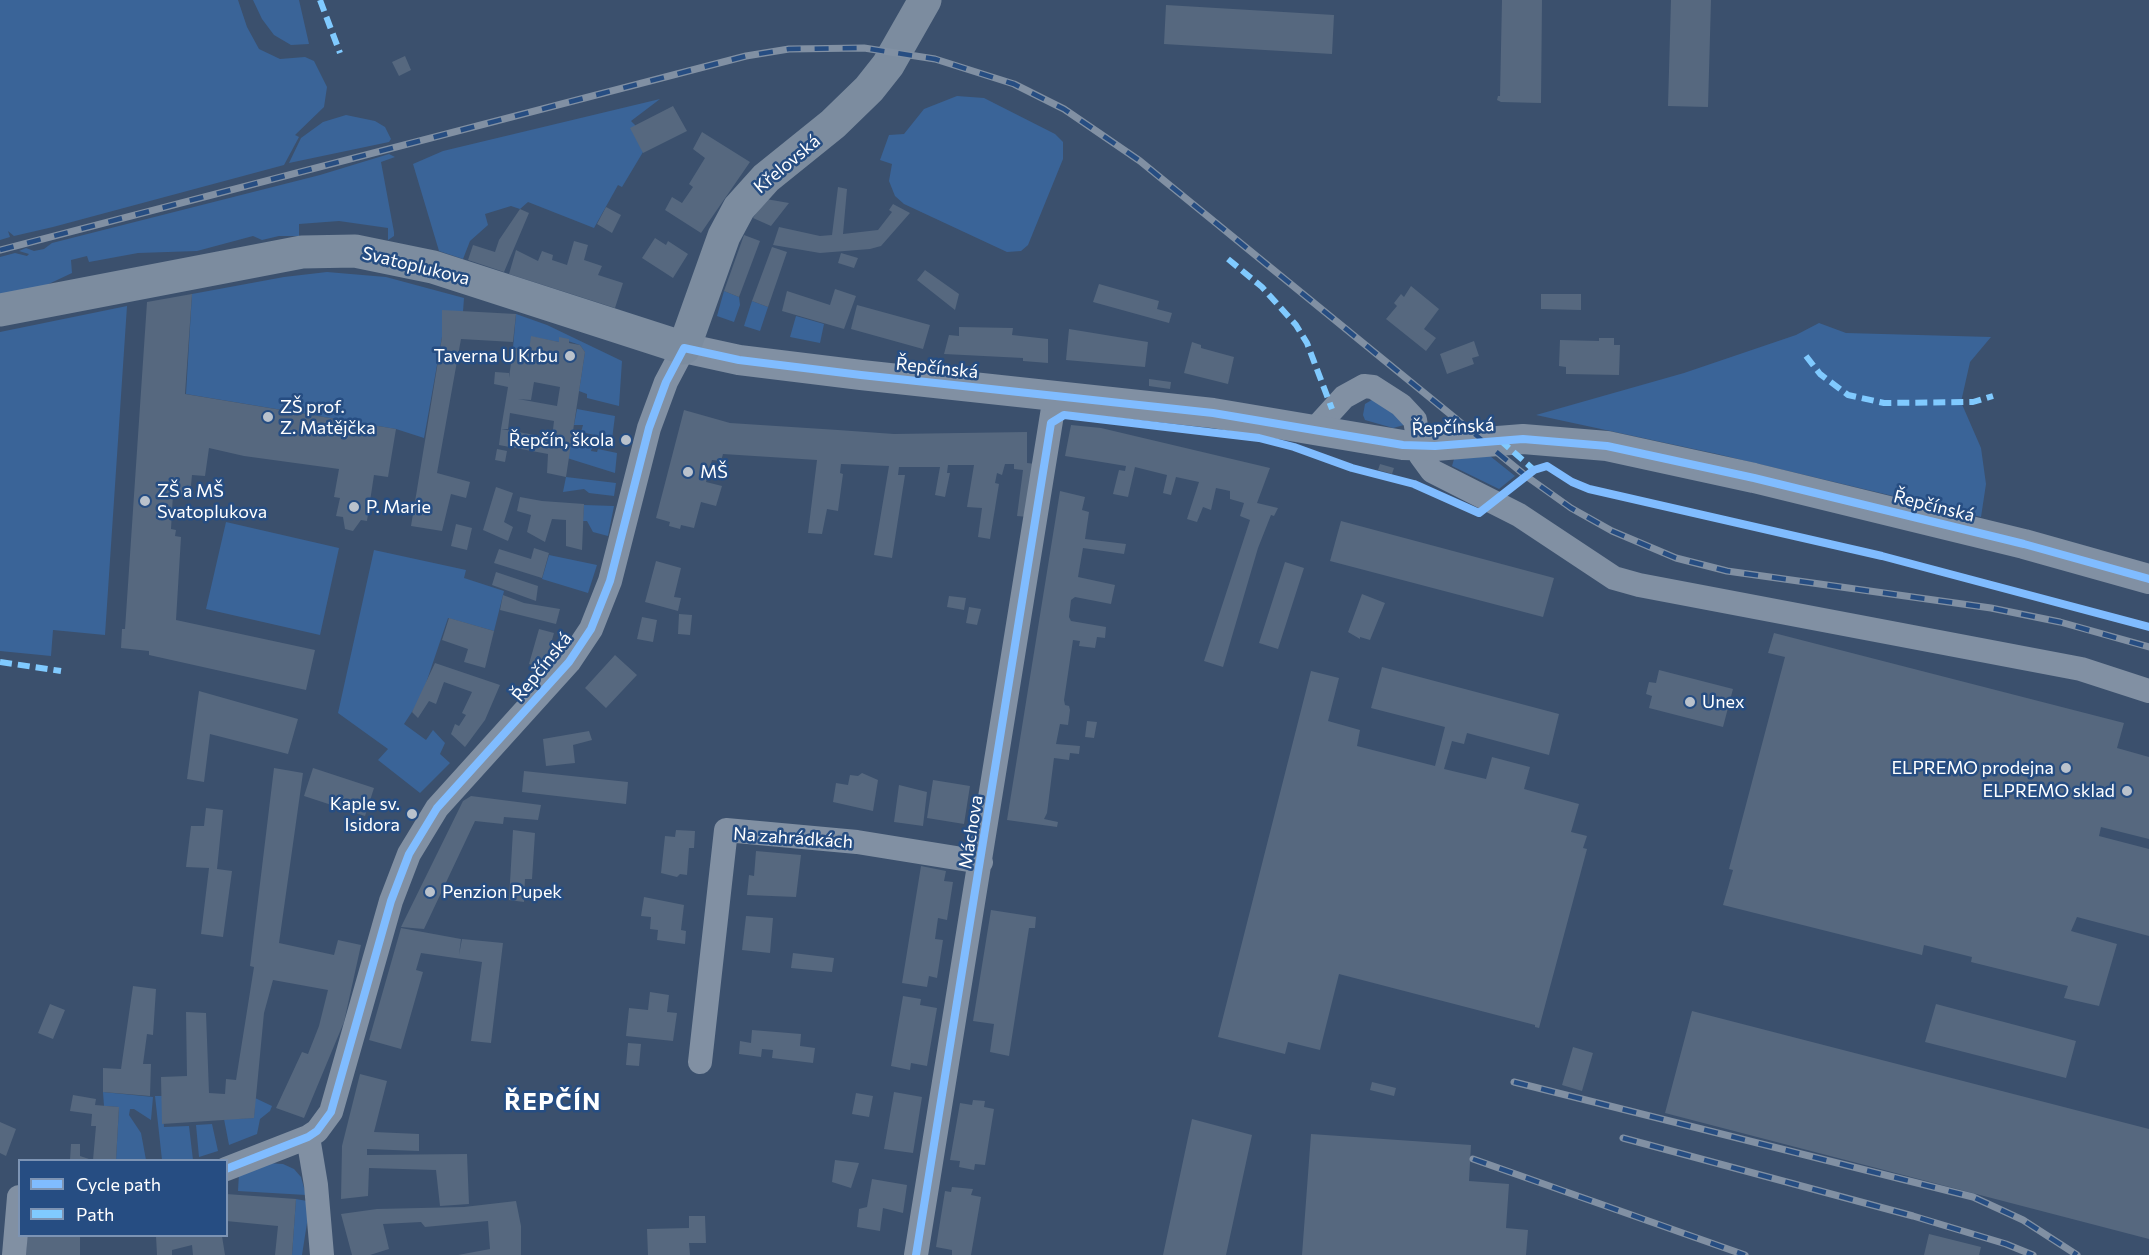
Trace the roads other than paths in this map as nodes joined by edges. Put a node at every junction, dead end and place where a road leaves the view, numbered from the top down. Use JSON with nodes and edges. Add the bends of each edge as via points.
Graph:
{"nodes":[{"id":1,"x":925,"y":0,"type":"edge"},
{"id":2,"x":0,"y":310,"type":"edge"},
{"id":3,"x":684,"y":348,"type":"junction"},
{"id":4,"x":1054,"y":405,"type":"junction"},
{"id":5,"x":1314,"y":430,"type":"junction"},
{"id":6,"x":1419,"y":445,"type":"junction"},
{"id":7,"x":2149,"y":579,"type":"edge"},
{"id":8,"x":2149,"y":691,"type":"edge"},
{"id":9,"x":981,"y":862,"type":"junction"},
{"id":10,"x":700,"y":1062,"type":"dead end"},
{"id":11,"x":308,"y":1137,"type":"junction"},
{"id":12,"x":228,"y":1168,"type":"edge"},
{"id":13,"x":0,"y":1187,"type":"edge"},
{"id":14,"x":18,"y":1196,"type":"edge"},
{"id":15,"x":18,"y":1209,"type":"edge"},
{"id":16,"x":323,"y":1254,"type":"edge"},
{"id":17,"x":14,"y":1255,"type":"edge"},
{"id":18,"x":916,"y":1255,"type":"edge"}],
"edges":[{"from":1,"to":3,"type":"main road","name":"Křelovská","via":[[892,58],[869,88],[843,116],[758,186],[739,208],[724,236]]},
{"from":2,"to":3,"type":"main road","name":"Svatoplukova","via":[[302,252],[355,251],[433,267]]},
{"from":3,"to":4,"type":"street","name":"Řepčínská"},
{"from":3,"to":11,"type":"street","name":"Řepčínská","via":[[648,428],[610,581],[591,629],[569,662],[437,808],[409,854],[391,901],[332,1112]]},
{"from":4,"to":5,"type":"street","name":"Řepčínská","via":[[1213,413]]},
{"from":4,"to":9,"type":"street","name":"Máchova"},
{"from":5,"to":6,"type":"street","name":"Řepčínská"},
{"from":5,"to":6,"type":"street","via":[[1349,393],[1364,386],[1373,387],[1409,412],[1418,429]]},
{"from":6,"to":7,"type":"street","name":"Řepčínská","via":[[1523,439],[1607,446],[1833,497]]},
{"from":6,"to":8,"type":"street","via":[[1421,456],[1432,471],[1519,515],[1614,578],[2081,669]]},
{"from":9,"to":10,"type":"street","name":"Na zahrádkách","via":[[857,842],[726,830]]},
{"from":9,"to":18,"type":"street","name":"Máchova"},
{"from":11,"to":12,"type":"street","name":"Řepčínská"},
{"from":11,"to":16,"type":"street"},
{"from":13,"to":14,"type":"street"},
{"from":15,"to":17,"type":"street"}]}
